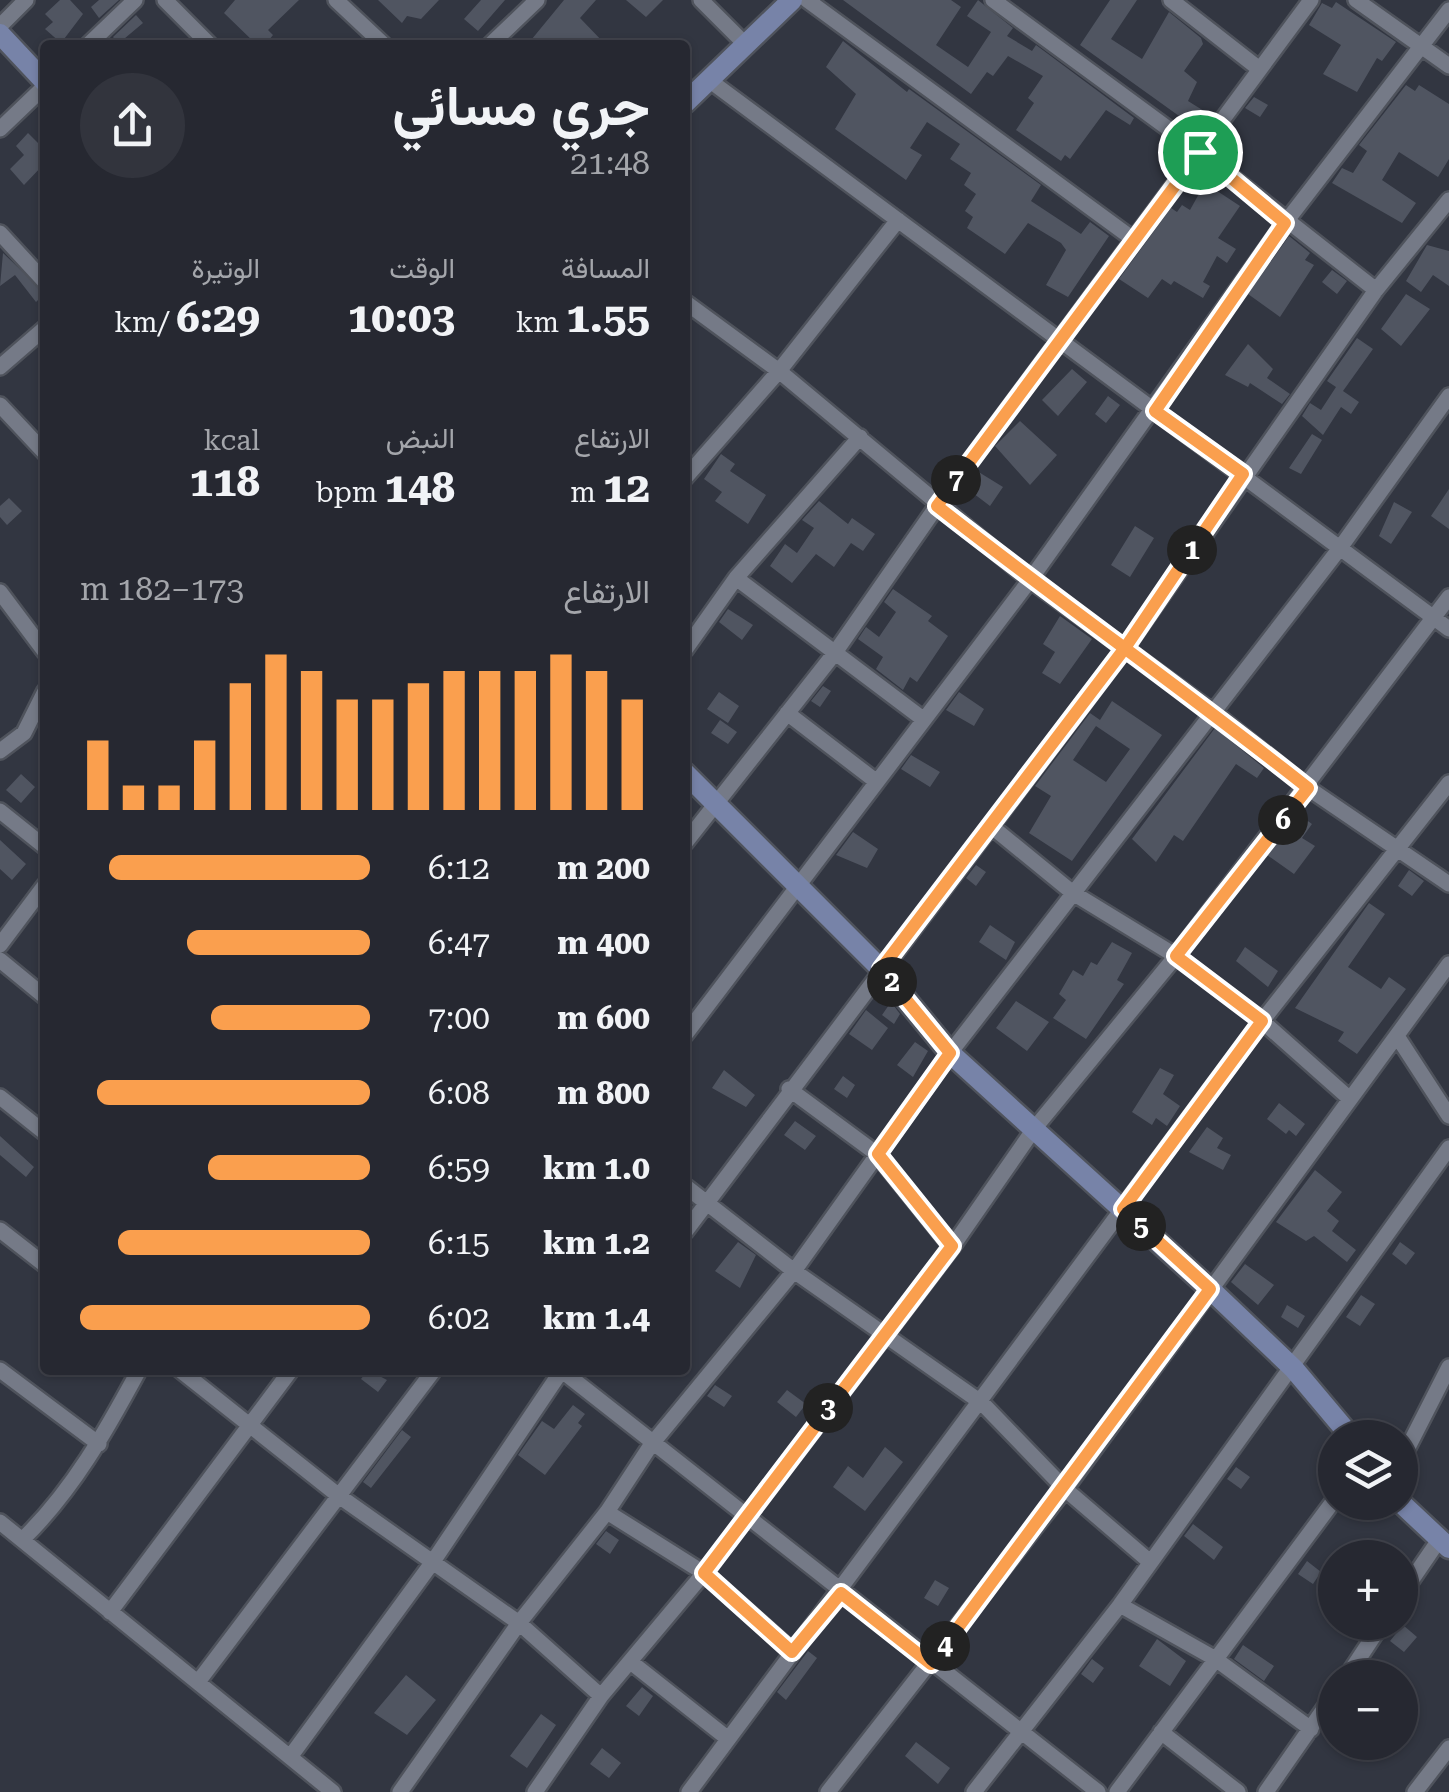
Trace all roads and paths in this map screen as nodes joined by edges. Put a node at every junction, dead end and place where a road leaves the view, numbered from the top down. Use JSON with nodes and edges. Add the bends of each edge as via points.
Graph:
{"nodes":[{"id":1,"x":26,"y":0,"type":"edge"},
{"id":2,"x":135,"y":0,"type":"edge"},
{"id":3,"x":165,"y":0,"type":"edge"},
{"id":4,"x":336,"y":0,"type":"edge"},
{"id":5,"x":537,"y":0,"type":"edge"},
{"id":6,"x":701,"y":0,"type":"edge"},
{"id":7,"x":792,"y":0,"type":"edge"},
{"id":8,"x":807,"y":0,"type":"edge"},
{"id":9,"x":993,"y":0,"type":"edge"},
{"id":10,"x":1171,"y":0,"type":"edge"},
{"id":11,"x":1311,"y":0,"type":"edge"},
{"id":12,"x":1356,"y":0,"type":"edge"},
{"id":13,"x":1449,"y":10,"type":"edge"},
{"id":14,"x":0,"y":26,"type":"edge"},
{"id":15,"x":0,"y":34,"type":"edge"},
{"id":16,"x":364,"y":39,"type":"edge"},
{"id":17,"x":93,"y":40,"type":"edge"},
{"id":18,"x":205,"y":40,"type":"edge"},
{"id":19,"x":495,"y":40,"type":"edge"},
{"id":20,"x":746,"y":45,"type":"junction"},
{"id":21,"x":1420,"y":47,"type":"junction"},
{"id":22,"x":1449,"y":66,"type":"edge"},
{"id":23,"x":1258,"y":68,"type":"junction"},
{"id":24,"x":40,"y":78,"type":"edge"},
{"id":25,"x":709,"y":80,"type":"junction"},
{"id":26,"x":40,"y":89,"type":"edge"},
{"id":27,"x":690,"y":98,"type":"edge"},
{"id":28,"x":0,"y":129,"type":"edge"},
{"id":29,"x":1200,"y":152,"type":"junction"},
{"id":30,"x":1449,"y":200,"type":"edge"},
{"id":31,"x":898,"y":220,"type":"junction"},
{"id":32,"x":1285,"y":223,"type":"junction"},
{"id":33,"x":0,"y":233,"type":"edge"},
{"id":34,"x":1134,"y":239,"type":"junction"},
{"id":35,"x":40,"y":277,"type":"edge"},
{"id":36,"x":1376,"y":290,"type":"junction"},
{"id":37,"x":690,"y":306,"type":"edge"},
{"id":38,"x":40,"y":332,"type":"edge"},
{"id":39,"x":1060,"y":340,"type":"junction"},
{"id":40,"x":0,"y":367,"type":"edge"},
{"id":41,"x":779,"y":371,"type":"junction"},
{"id":42,"x":1449,"y":396,"type":"edge"},
{"id":43,"x":0,"y":405,"type":"edge"},
{"id":44,"x":1155,"y":411,"type":"junction"},
{"id":45,"x":860,"y":436,"type":"junction"},
{"id":46,"x":40,"y":448,"type":"edge"},
{"id":47,"x":690,"y":452,"type":"edge"},
{"id":48,"x":700,"y":459,"type":"junction"},
{"id":49,"x":690,"y":472,"type":"edge"},
{"id":50,"x":1243,"y":474,"type":"junction"},
{"id":51,"x":937,"y":506,"type":"junction"},
{"id":52,"x":1340,"y":548,"type":"junction"},
{"id":53,"x":736,"y":578,"type":"junction"},
{"id":54,"x":1030,"y":580,"type":"junction"},
{"id":55,"x":0,"y":592,"type":"edge"},
{"id":56,"x":1449,"y":597,"type":"edge"},
{"id":57,"x":1434,"y":618,"type":"junction"},
{"id":58,"x":1449,"y":629,"type":"edge"},
{"id":59,"x":690,"y":643,"type":"edge"},
{"id":60,"x":40,"y":645,"type":"edge"},
{"id":61,"x":1125,"y":648,"type":"junction"},
{"id":62,"x":834,"y":654,"type":"junction"},
{"id":63,"x":40,"y":705,"type":"edge"},
{"id":64,"x":1213,"y":712,"type":"junction"},
{"id":65,"x":787,"y":713,"type":"junction"},
{"id":66,"x":923,"y":719,"type":"junction"},
{"id":67,"x":0,"y":751,"type":"edge"},
{"id":68,"x":690,"y":778,"type":"edge"},
{"id":69,"x":876,"y":782,"type":"junction"},
{"id":70,"x":1449,"y":783,"type":"edge"},
{"id":71,"x":1308,"y":788,"type":"junction"},
{"id":72,"x":714,"y":804,"type":"junction"},
{"id":73,"x":0,"y":810,"type":"edge"},
{"id":74,"x":991,"y":826,"type":"junction"},
{"id":75,"x":690,"y":836,"type":"edge"},
{"id":76,"x":40,"y":843,"type":"edge"},
{"id":77,"x":1400,"y":848,"type":"junction"},
{"id":78,"x":1449,"y":884,"type":"edge"},
{"id":79,"x":798,"y":885,"type":"junction"},
{"id":80,"x":40,"y":892,"type":"edge"},
{"id":81,"x":1074,"y":893,"type":"junction"},
{"id":82,"x":0,"y":945,"type":"edge"},
{"id":83,"x":1176,"y":956,"type":"junction"},
{"id":84,"x":0,"y":960,"type":"edge"},
{"id":85,"x":1449,"y":964,"type":"edge"},
{"id":86,"x":881,"y":969,"type":"junction"},
{"id":87,"x":40,"y":992,"type":"edge"},
{"id":88,"x":1262,"y":1021,"type":"junction"},
{"id":89,"x":690,"y":1023,"type":"edge"},
{"id":90,"x":1398,"y":1036,"type":"junction"},
{"id":91,"x":950,"y":1053,"type":"junction"},
{"id":92,"x":789,"y":1089,"type":"junction"},
{"id":93,"x":0,"y":1097,"type":"edge"},
{"id":94,"x":1350,"y":1099,"type":"junction"},
{"id":95,"x":1449,"y":1116,"type":"edge"},
{"id":96,"x":1034,"y":1128,"type":"junction"},
{"id":97,"x":40,"y":1129,"type":"edge"},
{"id":98,"x":1449,"y":1148,"type":"edge"},
{"id":99,"x":878,"y":1154,"type":"junction"},
{"id":100,"x":690,"y":1190,"type":"edge"},
{"id":101,"x":709,"y":1204,"type":"junction"},
{"id":102,"x":1123,"y":1209,"type":"junction"},
{"id":103,"x":690,"y":1226,"type":"edge"},
{"id":104,"x":0,"y":1230,"type":"edge"},
{"id":105,"x":952,"y":1246,"type":"junction"},
{"id":106,"x":40,"y":1261,"type":"edge"},
{"id":107,"x":794,"y":1271,"type":"junction"},
{"id":108,"x":1210,"y":1289,"type":"junction"},
{"id":109,"x":886,"y":1332,"type":"junction"},
{"id":110,"x":1449,"y":1366,"type":"edge"},
{"id":111,"x":1294,"y":1369,"type":"junction"},
{"id":112,"x":0,"y":1370,"type":"edge"},
{"id":113,"x":137,"y":1375,"type":"edge"},
{"id":114,"x":186,"y":1375,"type":"edge"},
{"id":115,"x":287,"y":1375,"type":"edge"},
{"id":116,"x":430,"y":1375,"type":"edge"},
{"id":117,"x":559,"y":1375,"type":"edge"},
{"id":118,"x":568,"y":1375,"type":"edge"},
{"id":119,"x":982,"y":1403,"type":"junction"},
{"id":120,"x":1337,"y":1420,"type":"edge"},
{"id":121,"x":249,"y":1426,"type":"junction"},
{"id":122,"x":1418,"y":1427,"type":"edge"},
{"id":123,"x":99,"y":1444,"type":"junction"},
{"id":124,"x":651,"y":1445,"type":"junction"},
{"id":125,"x":1066,"y":1489,"type":"junction"},
{"id":126,"x":338,"y":1496,"type":"junction"},
{"id":127,"x":608,"y":1512,"type":"junction"},
{"id":128,"x":746,"y":1516,"type":"junction"},
{"id":129,"x":1418,"y":1519,"type":"edge"},
{"id":130,"x":1319,"y":1520,"type":"edge"},
{"id":131,"x":0,"y":1522,"type":"edge"},
{"id":132,"x":23,"y":1538,"type":"junction"},
{"id":133,"x":1444,"y":1544,"type":"edge"},
{"id":134,"x":1150,"y":1561,"type":"junction"},
{"id":135,"x":432,"y":1562,"type":"junction"},
{"id":136,"x":704,"y":1573,"type":"junction"},
{"id":137,"x":1418,"y":1575,"type":"edge"},
{"id":138,"x":841,"y":1593,"type":"junction"},
{"id":139,"x":1120,"y":1605,"type":"junction"},
{"id":140,"x":110,"y":1612,"type":"junction"},
{"id":141,"x":520,"y":1623,"type":"junction"},
{"id":142,"x":792,"y":1652,"type":"junction"},
{"id":143,"x":1214,"y":1658,"type":"junction"},
{"id":144,"x":632,"y":1663,"type":"junction"},
{"id":145,"x":931,"y":1664,"type":"junction"},
{"id":146,"x":198,"y":1682,"type":"junction"},
{"id":147,"x":602,"y":1696,"type":"junction"},
{"id":148,"x":1318,"y":1718,"type":"edge"},
{"id":149,"x":1311,"y":1729,"type":"junction"},
{"id":150,"x":1019,"y":1732,"type":"junction"},
{"id":151,"x":1162,"y":1732,"type":"junction"},
{"id":152,"x":727,"y":1738,"type":"junction"},
{"id":153,"x":1448,"y":1752,"type":"edge"},
{"id":154,"x":290,"y":1757,"type":"junction"},
{"id":155,"x":697,"y":1790,"type":"edge"},
{"id":156,"x":333,"y":1792,"type":"edge"},
{"id":157,"x":400,"y":1792,"type":"edge"},
{"id":158,"x":535,"y":1792,"type":"edge"},
{"id":159,"x":828,"y":1792,"type":"edge"},
{"id":160,"x":974,"y":1792,"type":"edge"},
{"id":161,"x":1098,"y":1792,"type":"edge"},
{"id":162,"x":1117,"y":1792,"type":"edge"},
{"id":163,"x":1238,"y":1792,"type":"edge"},
{"id":164,"x":1266,"y":1792,"type":"edge"},
{"id":165,"x":1415,"y":1792,"type":"edge"}],
"edges":[{"from":1,"to":14,"type":"street"},
{"from":2,"to":17,"type":"street"},
{"from":3,"to":18,"type":"street"},
{"from":4,"to":16,"type":"street"},
{"from":5,"to":19,"type":"street"},
{"from":6,"to":20,"type":"street"},
{"from":7,"to":20,"type":"street"},
{"from":8,"to":34,"type":"street"},
{"from":9,"to":29,"type":"street"},
{"from":10,"to":23,"type":"street"},
{"from":11,"to":23,"type":"street"},
{"from":12,"to":21,"type":"street"},
{"from":13,"to":21,"type":"street"},
{"from":15,"to":24,"type":"street"},
{"from":20,"to":25,"type":"street"},
{"from":21,"to":22,"type":"street"},
{"from":21,"to":32,"type":"street"},
{"from":23,"to":29,"type":"street"},
{"from":25,"to":27,"type":"street"},
{"from":25,"to":31,"type":"street"},
{"from":26,"to":28,"type":"street"},
{"from":29,"to":32,"type":"street"},
{"from":29,"to":34,"type":"street"},
{"from":30,"to":36,"type":"street"},
{"from":31,"to":39,"type":"street"},
{"from":31,"to":41,"type":"street"},
{"from":32,"to":36,"type":"street"},
{"from":32,"to":44,"type":"street"},
{"from":33,"to":35,"type":"street"},
{"from":34,"to":39,"type":"street"},
{"from":36,"to":50,"type":"street"},
{"from":37,"to":41,"type":"street"},
{"from":38,"to":40,"type":"street"},
{"from":39,"to":44,"type":"street"},
{"from":39,"to":51,"type":"street"},
{"from":41,"to":45,"type":"street"},
{"from":41,"to":48,"type":"street"},
{"from":42,"to":52,"type":"street"},
{"from":43,"to":46,"type":"street"},
{"from":44,"to":50,"type":"street"},
{"from":44,"to":54,"type":"street"},
{"from":45,"to":51,"type":"street"},
{"from":45,"to":53,"type":"street"},
{"from":47,"to":48,"type":"street"},
{"from":48,"to":49,"type":"street"},
{"from":50,"to":52,"type":"street"},
{"from":50,"to":61,"type":"street"},
{"from":51,"to":54,"type":"street"},
{"from":51,"to":62,"type":"street"},
{"from":52,"to":57,"type":"street"},
{"from":52,"to":64,"type":"street"},
{"from":53,"to":59,"type":"street"},
{"from":53,"to":62,"type":"street"},
{"from":54,"to":61,"type":"street"},
{"from":54,"to":66,"type":"street"},
{"from":55,"to":60,"type":"street"},
{"from":56,"to":57,"type":"street"},
{"from":57,"to":58,"type":"street"},
{"from":57,"to":71,"type":"street"},
{"from":61,"to":64,"type":"street"},
{"from":61,"to":74,"type":"street"},
{"from":62,"to":65,"type":"street"},
{"from":62,"to":66,"type":"street"},
{"from":63,"to":67,"type":"street","via":[[24,733]]},
{"from":64,"to":71,"type":"street"},
{"from":64,"to":81,"type":"street"},
{"from":65,"to":69,"type":"street"},
{"from":65,"to":72,"type":"street"},
{"from":66,"to":69,"type":"street"},
{"from":68,"to":72,"type":"street"},
{"from":69,"to":79,"type":"street"},
{"from":70,"to":77,"type":"street"},
{"from":71,"to":77,"type":"street"},
{"from":71,"to":83,"type":"street"},
{"from":72,"to":75,"type":"street"},
{"from":72,"to":79,"type":"street"},
{"from":73,"to":76,"type":"street"},
{"from":74,"to":81,"type":"street"},
{"from":74,"to":86,"type":"street"},
{"from":77,"to":78,"type":"street"},
{"from":77,"to":88,"type":"street"},
{"from":79,"to":86,"type":"street"},
{"from":79,"to":89,"type":"street"},
{"from":80,"to":82,"type":"street"},
{"from":81,"to":83,"type":"street"},
{"from":81,"to":91,"type":"street"},
{"from":83,"to":88,"type":"street"},
{"from":83,"to":96,"type":"street"},
{"from":84,"to":87,"type":"street"},
{"from":85,"to":90,"type":"street"},
{"from":86,"to":91,"type":"street"},
{"from":86,"to":92,"type":"street"},
{"from":88,"to":94,"type":"street"},
{"from":88,"to":102,"type":"street"},
{"from":90,"to":94,"type":"street"},
{"from":90,"to":95,"type":"street"},
{"from":91,"to":96,"type":"street"},
{"from":91,"to":99,"type":"street"},
{"from":92,"to":99,"type":"street"},
{"from":92,"to":101,"type":"street"},
{"from":93,"to":97,"type":"street"},
{"from":94,"to":108,"type":"street"},
{"from":96,"to":102,"type":"street"},
{"from":96,"to":105,"type":"street"},
{"from":98,"to":111,"type":"street"},
{"from":99,"to":105,"type":"street"},
{"from":99,"to":107,"type":"street"},
{"from":100,"to":101,"type":"street"},
{"from":101,"to":103,"type":"street"},
{"from":101,"to":107,"type":"street"},
{"from":102,"to":108,"type":"street"},
{"from":102,"to":119,"type":"street"},
{"from":104,"to":106,"type":"street"},
{"from":105,"to":109,"type":"street"},
{"from":107,"to":109,"type":"street"},
{"from":107,"to":124,"type":"street"},
{"from":108,"to":111,"type":"street"},
{"from":108,"to":125,"type":"street"},
{"from":109,"to":119,"type":"street"},
{"from":109,"to":128,"type":"street"},
{"from":110,"to":122,"type":"street"},
{"from":111,"to":120,"type":"street"},
{"from":111,"to":134,"type":"street"},
{"from":112,"to":123,"type":"street"},
{"from":113,"to":123,"type":"street"},
{"from":114,"to":121,"type":"street"},
{"from":115,"to":121,"type":"street"},
{"from":116,"to":126,"type":"street"},
{"from":117,"to":135,"type":"street"},
{"from":118,"to":124,"type":"street"},
{"from":119,"to":125,"type":"street"},
{"from":119,"to":138,"type":"street"},
{"from":121,"to":126,"type":"street"},
{"from":121,"to":140,"type":"street"},
{"from":123,"to":132,"type":"street"},
{"from":124,"to":127,"type":"street"},
{"from":124,"to":128,"type":"street"},
{"from":125,"to":134,"type":"street"},
{"from":125,"to":145,"type":"street"},
{"from":126,"to":135,"type":"street"},
{"from":126,"to":146,"type":"street"},
{"from":127,"to":136,"type":"street"},
{"from":127,"to":141,"type":"street"},
{"from":128,"to":136,"type":"street"},
{"from":128,"to":138,"type":"street"},
{"from":129,"to":133,"type":"street"},
{"from":130,"to":143,"type":"street"},
{"from":131,"to":132,"type":"street"},
{"from":132,"to":140,"type":"street"},
{"from":133,"to":137,"type":"street"},
{"from":134,"to":139,"type":"street"},
{"from":135,"to":141,"type":"street"},
{"from":135,"to":154,"type":"street"},
{"from":136,"to":142,"type":"street"},
{"from":136,"to":144,"type":"street"},
{"from":138,"to":142,"type":"street"},
{"from":138,"to":145,"type":"street"},
{"from":139,"to":143,"type":"street"},
{"from":139,"to":150,"type":"street"},
{"from":140,"to":146,"type":"street"},
{"from":141,"to":147,"type":"street"},
{"from":141,"to":157,"type":"street"},
{"from":142,"to":152,"type":"street"},
{"from":143,"to":149,"type":"street"},
{"from":143,"to":151,"type":"street"},
{"from":144,"to":147,"type":"street"},
{"from":144,"to":152,"type":"street"},
{"from":145,"to":150,"type":"street"},
{"from":145,"to":159,"type":"street"},
{"from":146,"to":154,"type":"street"},
{"from":147,"to":158,"type":"street"},
{"from":148,"to":149,"type":"street"},
{"from":149,"to":164,"type":"street"},
{"from":150,"to":160,"type":"street"},
{"from":150,"to":161,"type":"street"},
{"from":151,"to":162,"type":"street"},
{"from":151,"to":163,"type":"street"},
{"from":152,"to":155,"type":"street"},
{"from":153,"to":165,"type":"street"},
{"from":154,"to":156,"type":"street"}]}
